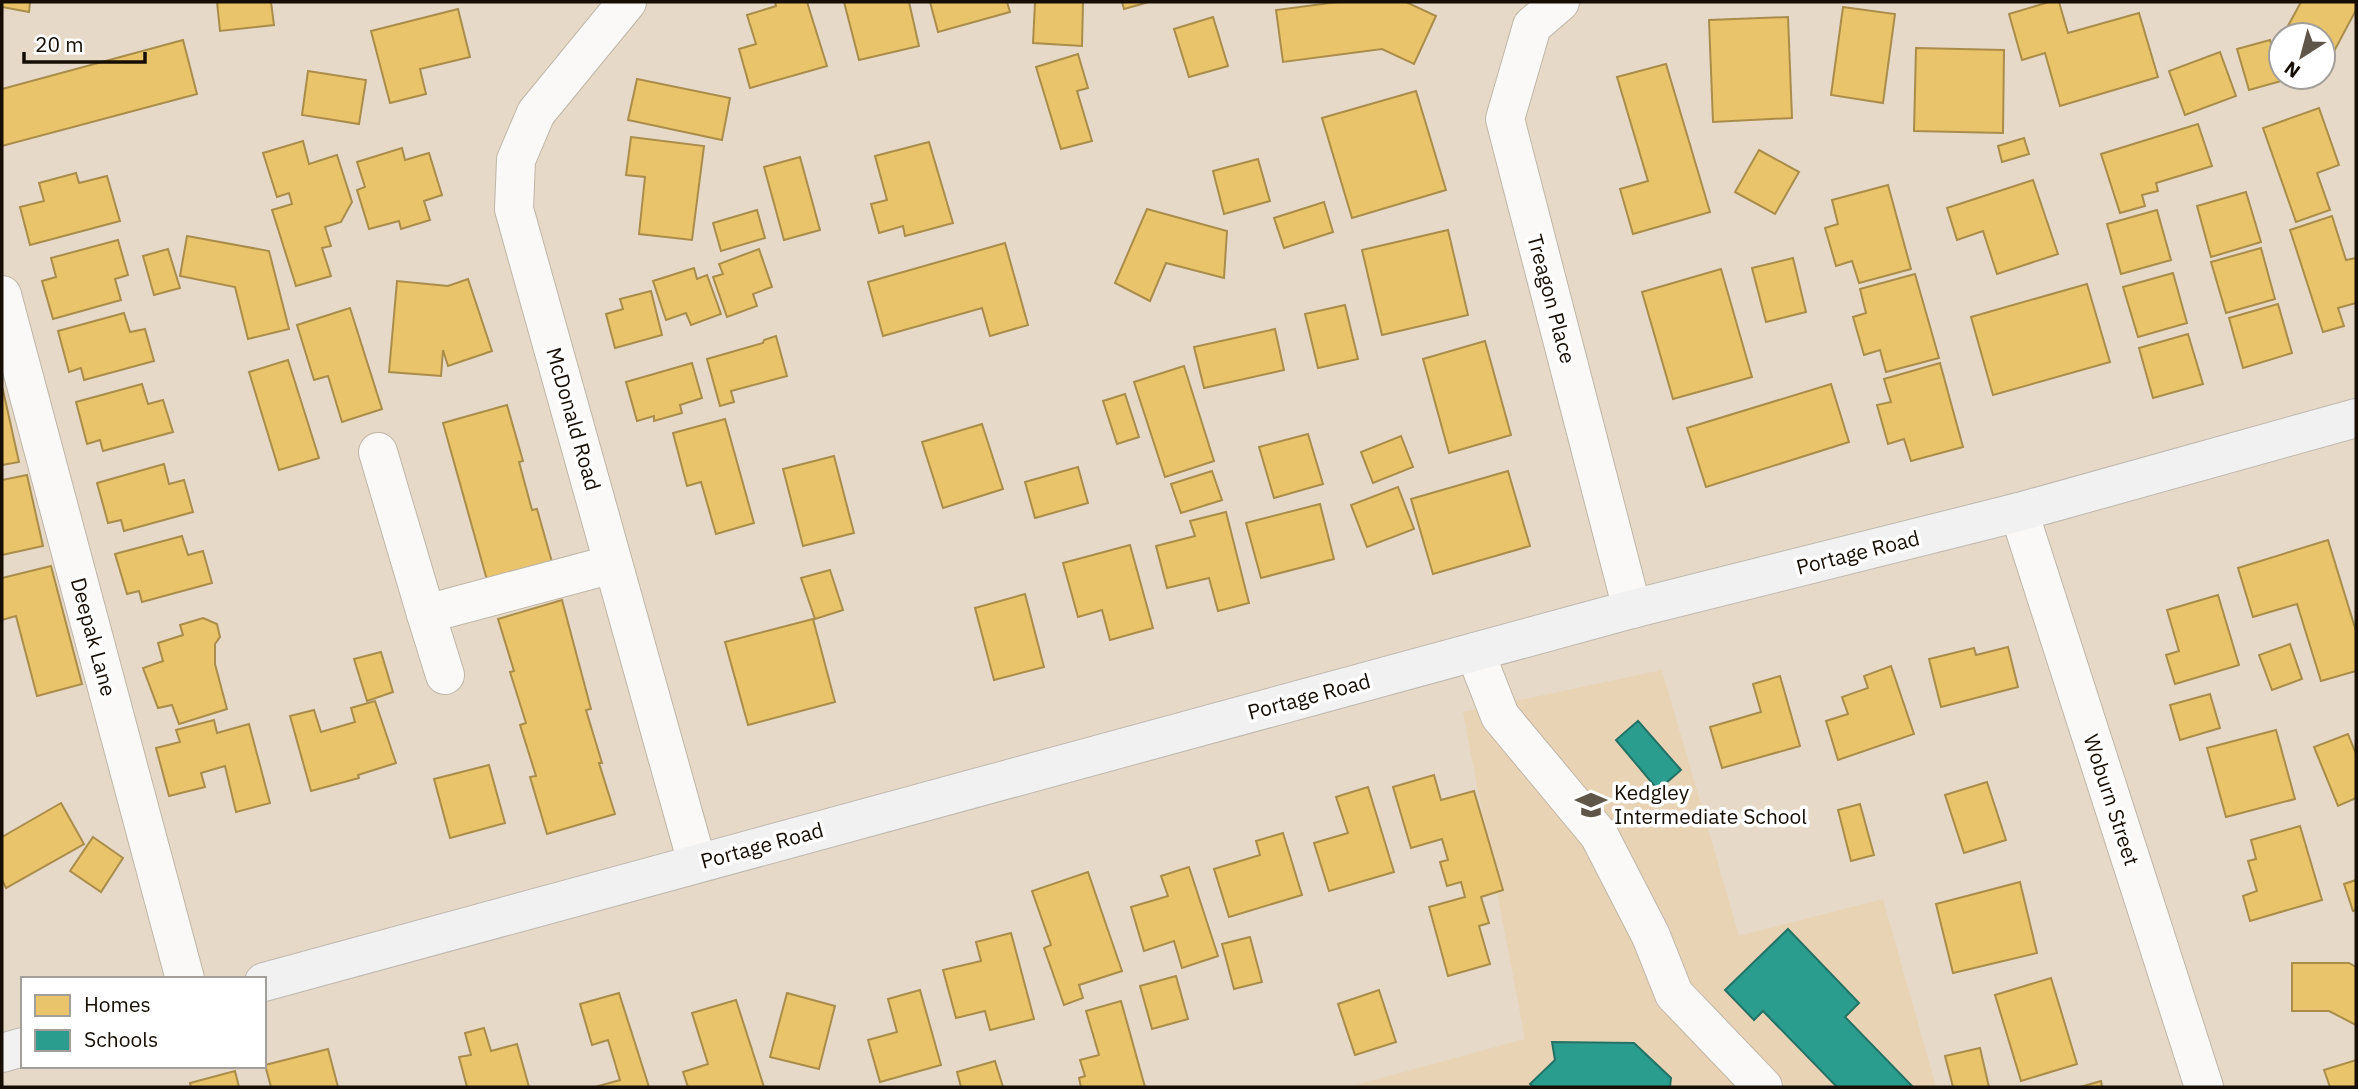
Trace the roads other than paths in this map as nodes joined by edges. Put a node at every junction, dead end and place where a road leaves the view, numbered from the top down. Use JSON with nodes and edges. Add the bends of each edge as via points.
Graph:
{"nodes":[{"id":1,"x":627,"y":2,"type":"edge"},
{"id":2,"x":1560,"y":2,"type":"edge"},
{"id":3,"x":2,"y":295,"type":"edge"},
{"id":4,"x":2356,"y":418,"type":"edge"},
{"id":5,"x":378,"y":452,"type":"dead end"},
{"id":6,"x":2019,"y":512,"type":"junction"},
{"id":7,"x":613,"y":564,"type":"junction"},
{"id":8,"x":1632,"y":609,"type":"junction"},
{"id":9,"x":426,"y":614,"type":"junction"},
{"id":10,"x":1475,"y":652,"type":"junction"},
{"id":11,"x":445,"y":675,"type":"dead end"},
{"id":12,"x":697,"y":863,"type":"junction"},
{"id":13,"x":184,"y":977,"type":"edge"},
{"id":14,"x":266,"y":981,"type":"edge"},
{"id":15,"x":21,"y":1048,"type":"edge"},
{"id":16,"x":2,"y":1053,"type":"edge"},
{"id":17,"x":1763,"y":1087,"type":"edge"},
{"id":18,"x":2204,"y":1087,"type":"edge"}],
"edges":[{"from":1,"to":7,"type":"street","name":"McDonald Road","via":[[536,113],[516,160],[514,209]]},
{"from":2,"to":8,"type":"street","name":"Treagon Place","via":[[1532,26],[1504,119]]},
{"from":3,"to":13,"type":"street","name":"Deepak Lane"},
{"from":4,"to":6,"type":"main road","name":"Portage Road"},
{"from":5,"to":9,"type":"street"},
{"from":6,"to":8,"type":"main road","name":"Portage Road"},
{"from":6,"to":18,"type":"street","name":"Woburn Street"},
{"from":7,"to":9,"type":"street"},
{"from":7,"to":12,"type":"street","name":"McDonald Road"},
{"from":8,"to":10,"type":"main road","name":"Portage Road"},
{"from":9,"to":11,"type":"street"},
{"from":10,"to":12,"type":"main road","name":"Portage Road"},
{"from":10,"to":17,"type":"street","via":[[1500,716],[1599,835],[1651,936],[1674,994]]},
{"from":12,"to":14,"type":"main road","name":"Portage Road"},
{"from":15,"to":16,"type":"main road"}]}
